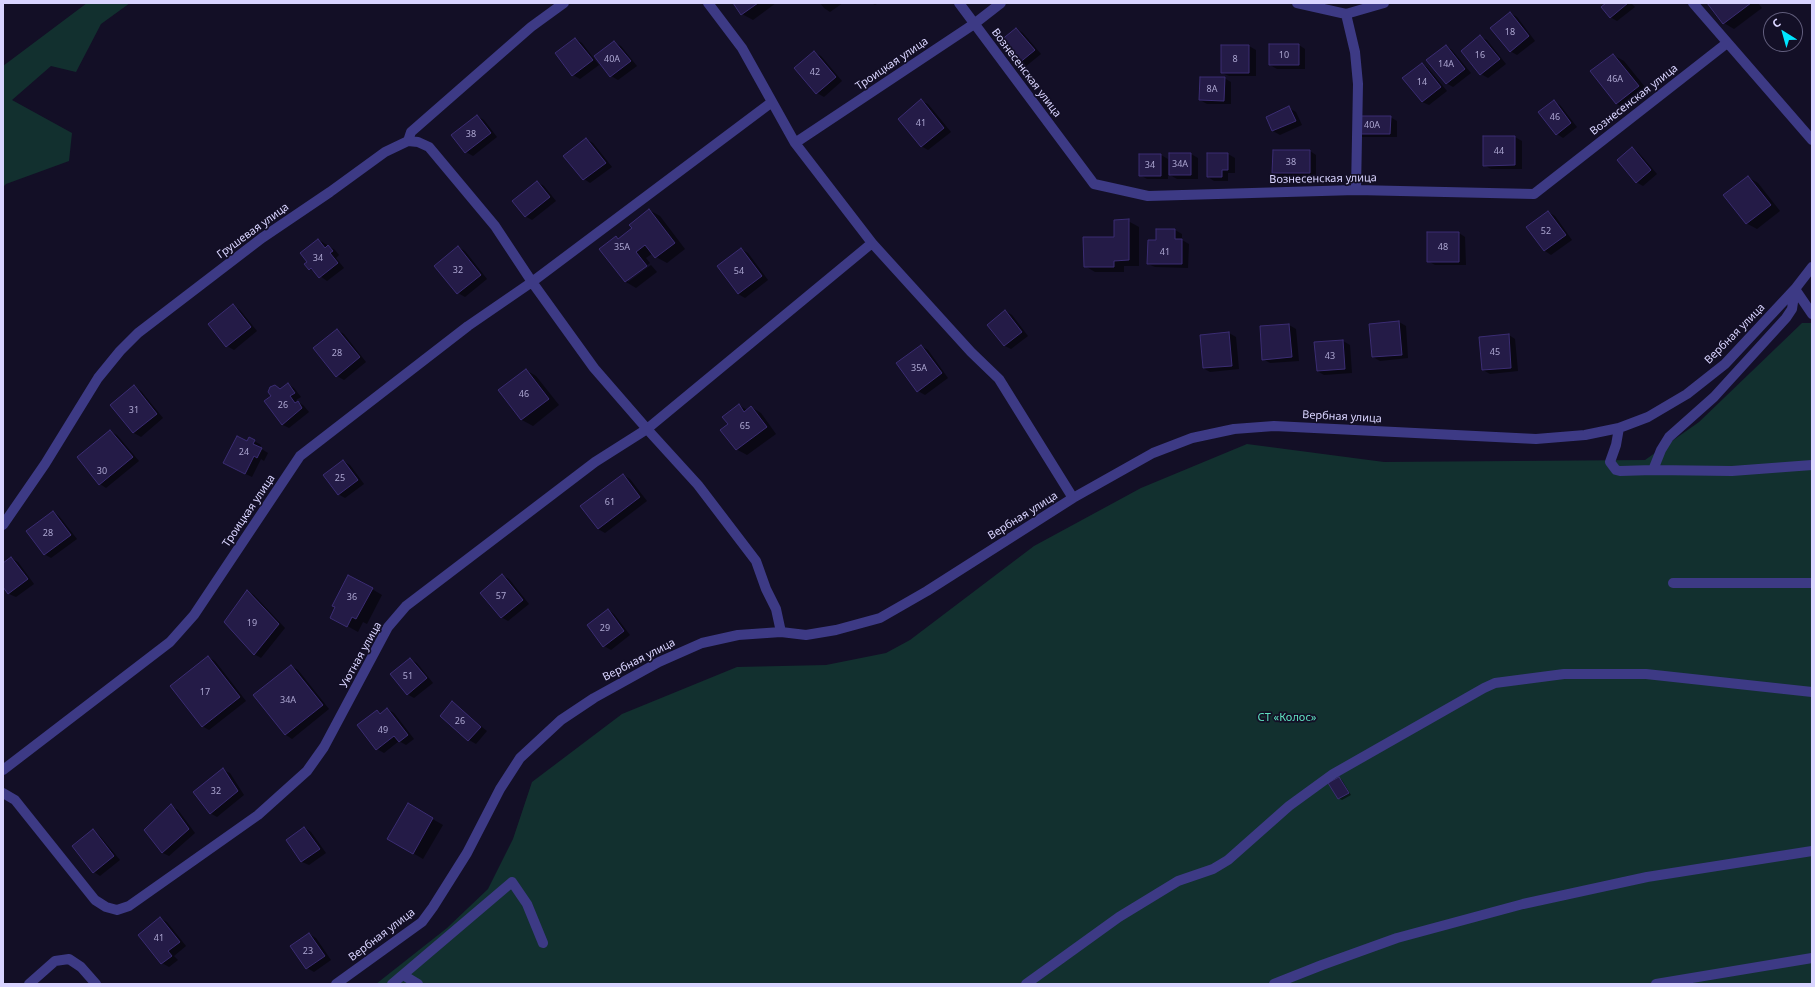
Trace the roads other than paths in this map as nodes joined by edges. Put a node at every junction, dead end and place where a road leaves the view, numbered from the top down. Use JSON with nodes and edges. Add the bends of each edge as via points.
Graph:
{"nodes":[{"id":1,"x":564,"y":3,"type":"edge"},
{"id":2,"x":708,"y":3,"type":"edge"},
{"id":3,"x":959,"y":3,"type":"edge"},
{"id":4,"x":1001,"y":3,"type":"edge"},
{"id":5,"x":1297,"y":3,"type":"edge"},
{"id":6,"x":1384,"y":3,"type":"edge"},
{"id":7,"x":1693,"y":3,"type":"edge"},
{"id":8,"x":1346,"y":14,"type":"junction"},
{"id":9,"x":974,"y":24,"type":"junction"},
{"id":10,"x":1727,"y":43,"type":"junction"},
{"id":11,"x":772,"y":102,"type":"junction"},
{"id":12,"x":1812,"y":140,"type":"edge"},
{"id":13,"x":408,"y":141,"type":"junction"},
{"id":14,"x":795,"y":143,"type":"junction"},
{"id":15,"x":1356,"y":190,"type":"junction"},
{"id":16,"x":872,"y":243,"type":"junction"},
{"id":17,"x":1812,"y":267,"type":"edge"},
{"id":18,"x":532,"y":282,"type":"junction"},
{"id":19,"x":1796,"y":289,"type":"junction"},
{"id":20,"x":1812,"y":314,"type":"edge"},
{"id":21,"x":1619,"y":428,"type":"junction"},
{"id":22,"x":647,"y":430,"type":"junction"},
{"id":23,"x":1812,"y":465,"type":"edge"},
{"id":24,"x":1653,"y":470,"type":"junction"},
{"id":25,"x":1072,"y":498,"type":"junction"},
{"id":26,"x":3,"y":525,"type":"edge"},
{"id":27,"x":1673,"y":583,"type":"dead end"},
{"id":28,"x":1812,"y":583,"type":"edge"},
{"id":29,"x":780,"y":632,"type":"junction"},
{"id":30,"x":1812,"y":692,"type":"edge"},
{"id":31,"x":3,"y":770,"type":"edge"},
{"id":32,"x":3,"y":793,"type":"edge"},
{"id":33,"x":1812,"y":851,"type":"edge"},
{"id":34,"x":543,"y":944,"type":"dead end"},
{"id":35,"x":1812,"y":958,"type":"edge"},
{"id":36,"x":403,"y":975,"type":"junction"},
{"id":37,"x":29,"y":984,"type":"edge"},
{"id":38,"x":96,"y":984,"type":"edge"},
{"id":39,"x":336,"y":984,"type":"edge"},
{"id":40,"x":392,"y":984,"type":"edge"},
{"id":41,"x":418,"y":984,"type":"edge"},
{"id":42,"x":1026,"y":984,"type":"edge"},
{"id":43,"x":1274,"y":984,"type":"edge"},
{"id":44,"x":1656,"y":984,"type":"edge"}],
"edges":[{"from":1,"to":13,"type":"street","via":[[530,27],[411,132]]},
{"from":2,"to":11,"type":"street","via":[[742,48]]},
{"from":3,"to":9,"type":"street","name":"Вознесенская улица"},
{"from":4,"to":9,"type":"street","name":"Троицкая улица"},
{"from":5,"to":8,"type":"street"},
{"from":6,"to":8,"type":"street"},
{"from":7,"to":10,"type":"street"},
{"from":8,"to":15,"type":"street","via":[[1356,52],[1358,84]]},
{"from":9,"to":14,"type":"street","name":"Троицкая улица"},
{"from":9,"to":15,"type":"street","name":"Вознесенская улица","via":[[1094,184],[1148,196]]},
{"from":10,"to":12,"type":"street"},
{"from":10,"to":15,"type":"street","name":"Вознесенская улица","via":[[1534,194]]},
{"from":11,"to":14,"type":"street"},
{"from":11,"to":18,"type":"street","name":"Троицкая улица"},
{"from":13,"to":18,"type":"street","via":[[429,147],[437,155],[495,226]]},
{"from":13,"to":26,"type":"street","name":"Грушевая улица","via":[[385,152],[262,238],[138,333],[98,378],[45,464]]},
{"from":14,"to":16,"type":"street"},
{"from":16,"to":22,"type":"street","name":"Уютная улица"},
{"from":16,"to":25,"type":"street","via":[[999,379]]},
{"from":17,"to":19,"type":"street","name":"Вербная улица"},
{"from":18,"to":22,"type":"street","via":[[594,368]]},
{"from":18,"to":31,"type":"street","name":"Троицкая улица","via":[[468,326],[300,456],[194,615],[170,642]]},
{"from":19,"to":20,"type":"street"},
{"from":19,"to":21,"type":"street","name":"Вербная улица","via":[[1725,364],[1687,394],[1648,417]]},
{"from":19,"to":24,"type":"street","via":[[1792,309],[1786,318],[1714,397],[1669,437]]},
{"from":21,"to":24,"type":"street","via":[[1610,462],[1612,466],[1620,471]]},
{"from":21,"to":25,"type":"street","name":"Вербная улица","via":[[1585,435],[1536,439],[1289,426],[1234,428],[1192,438],[1154,453]]},
{"from":22,"to":29,"type":"street","via":[[698,485],[756,560],[776,609]]},
{"from":22,"to":32,"type":"street","name":"Уютная улица","via":[[595,462],[406,606],[388,628],[324,747],[307,771],[258,815],[128,906],[117,910],[95,900],[15,800]]},
{"from":23,"to":24,"type":"street","via":[[1732,471]]},
{"from":25,"to":29,"type":"street","name":"Вербная улица","via":[[927,591],[880,618],[836,630],[806,634]]},
{"from":27,"to":28,"type":"street"},
{"from":29,"to":39,"type":"street","name":"Вербная улица","via":[[738,635],[702,643],[659,662],[594,698],[561,720],[520,758],[500,789],[467,853],[422,922]]},
{"from":30,"to":42,"type":"street","via":[[1646,674],[1564,674],[1495,683],[1333,774],[1289,806],[1228,860],[1213,869],[1178,881],[1119,917]]},
{"from":33,"to":43,"type":"street","via":[[1647,877],[1523,904],[1397,938]]},
{"from":34,"to":36,"type":"street","via":[[527,904],[512,882]]},
{"from":35,"to":44,"type":"street"},
{"from":36,"to":40,"type":"street"},
{"from":36,"to":41,"type":"street"},
{"from":37,"to":38,"type":"street","via":[[55,962],[69,959],[81,967]]}]}
